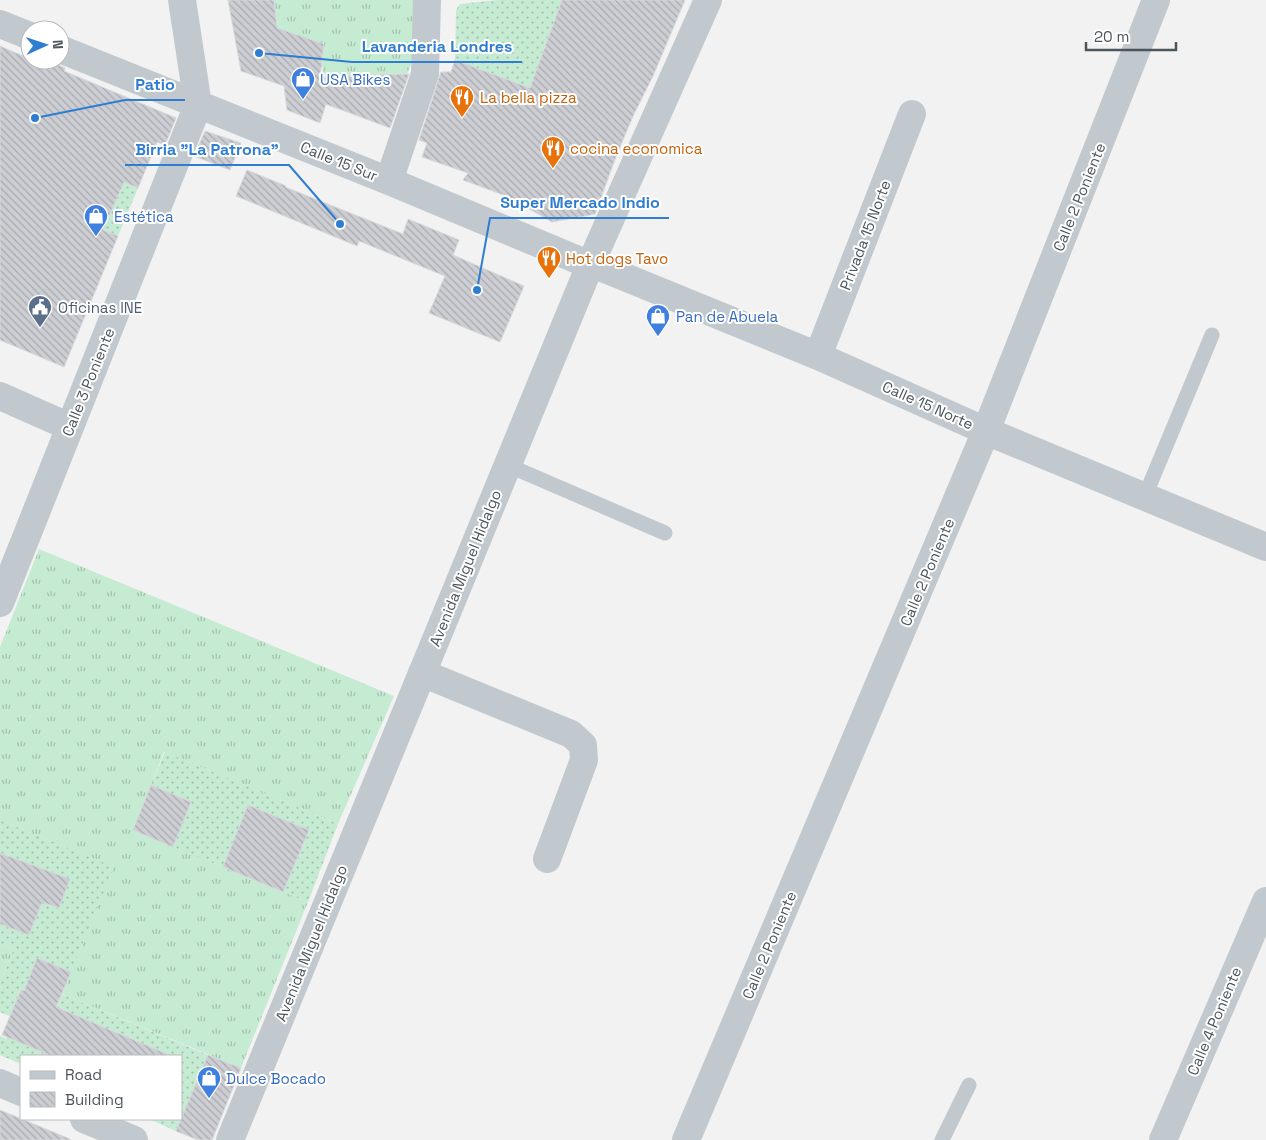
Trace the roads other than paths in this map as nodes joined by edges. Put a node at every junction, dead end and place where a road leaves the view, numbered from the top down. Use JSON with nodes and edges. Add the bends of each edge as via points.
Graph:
{"nodes":[{"id":1,"x":182,"y":0,"type":"edge"},
{"id":2,"x":426,"y":0,"type":"edge"},
{"id":3,"x":708,"y":0,"type":"edge"},
{"id":4,"x":1156,"y":0,"type":"edge"},
{"id":5,"x":0,"y":24,"type":"edge"},
{"id":6,"x":20,"y":32,"type":"edge"},
{"id":7,"x":70,"y":53,"type":"edge"},
{"id":8,"x":198,"y":105,"type":"junction"},
{"id":9,"x":912,"y":114,"type":"dead end"},
{"id":10,"x":390,"y":181,"type":"junction"},
{"id":11,"x":590,"y":265,"type":"junction"},
{"id":12,"x":1212,"y":335,"type":"dead end"},
{"id":13,"x":818,"y":356,"type":"junction"},
{"id":14,"x":0,"y":396,"type":"edge"},
{"id":15,"x":70,"y":427,"type":"junction"},
{"id":16,"x":986,"y":431,"type":"junction"},
{"id":17,"x":507,"y":465,"type":"junction"},
{"id":18,"x":1145,"y":496,"type":"junction"},
{"id":19,"x":665,"y":533,"type":"dead end"},
{"id":20,"x":1266,"y":547,"type":"edge"},
{"id":21,"x":0,"y":603,"type":"edge"},
{"id":22,"x":422,"y":673,"type":"junction"},
{"id":23,"x":547,"y":859,"type":"dead end"},
{"id":24,"x":1266,"y":901,"type":"edge"},
{"id":25,"x":0,"y":1083,"type":"edge"},
{"id":26,"x":969,"y":1085,"type":"dead end"},
{"id":27,"x":20,"y":1092,"type":"edge"},
{"id":28,"x":86,"y":1120,"type":"edge"},
{"id":29,"x":134,"y":1140,"type":"edge"},
{"id":30,"x":230,"y":1140,"type":"edge"},
{"id":31,"x":686,"y":1140,"type":"edge"},
{"id":32,"x":942,"y":1140,"type":"edge"},
{"id":33,"x":1163,"y":1140,"type":"edge"}],
"edges":[{"from":1,"to":8,"type":"street"},
{"from":2,"to":10,"type":"street","via":[[425,74]]},
{"from":3,"to":11,"type":"street","name":"Avenida Miguel Hidalgo"},
{"from":4,"to":16,"type":"street","name":"Calle 2 Poniente"},
{"from":5,"to":6,"type":"street"},
{"from":7,"to":8,"type":"street","name":"Calle 15 Sur"},
{"from":8,"to":10,"type":"street","name":"Calle 15 Sur"},
{"from":8,"to":15,"type":"street","name":"Calle 3 Poniente"},
{"from":9,"to":13,"type":"street","name":"Privada 15 Norte"},
{"from":10,"to":11,"type":"street","name":"Calle 15 Sur"},
{"from":11,"to":13,"type":"street","name":"Calle 15 Norte"},
{"from":11,"to":17,"type":"street","name":"Avenida Miguel Hidalgo"},
{"from":12,"to":18,"type":"lane"},
{"from":13,"to":16,"type":"street","name":"Calle 15 Norte"},
{"from":14,"to":15,"type":"street"},
{"from":15,"to":21,"type":"street","name":"Calle 3 Poniente"},
{"from":16,"to":18,"type":"street","name":"Calle 15 Norte"},
{"from":16,"to":31,"type":"street","name":"Calle 2 Poniente"},
{"from":17,"to":19,"type":"lane"},
{"from":17,"to":22,"type":"street","name":"Avenida Miguel Hidalgo"},
{"from":18,"to":20,"type":"street","name":"Calle 15 Norte"},
{"from":22,"to":23,"type":"street","via":[[571,734],[584,744],[584,760]]},
{"from":22,"to":30,"type":"street","name":"Avenida Miguel Hidalgo"},
{"from":24,"to":33,"type":"street","name":"Calle 4 Poniente"},
{"from":25,"to":27,"type":"street"},
{"from":26,"to":32,"type":"lane"},
{"from":28,"to":29,"type":"street"}]}
